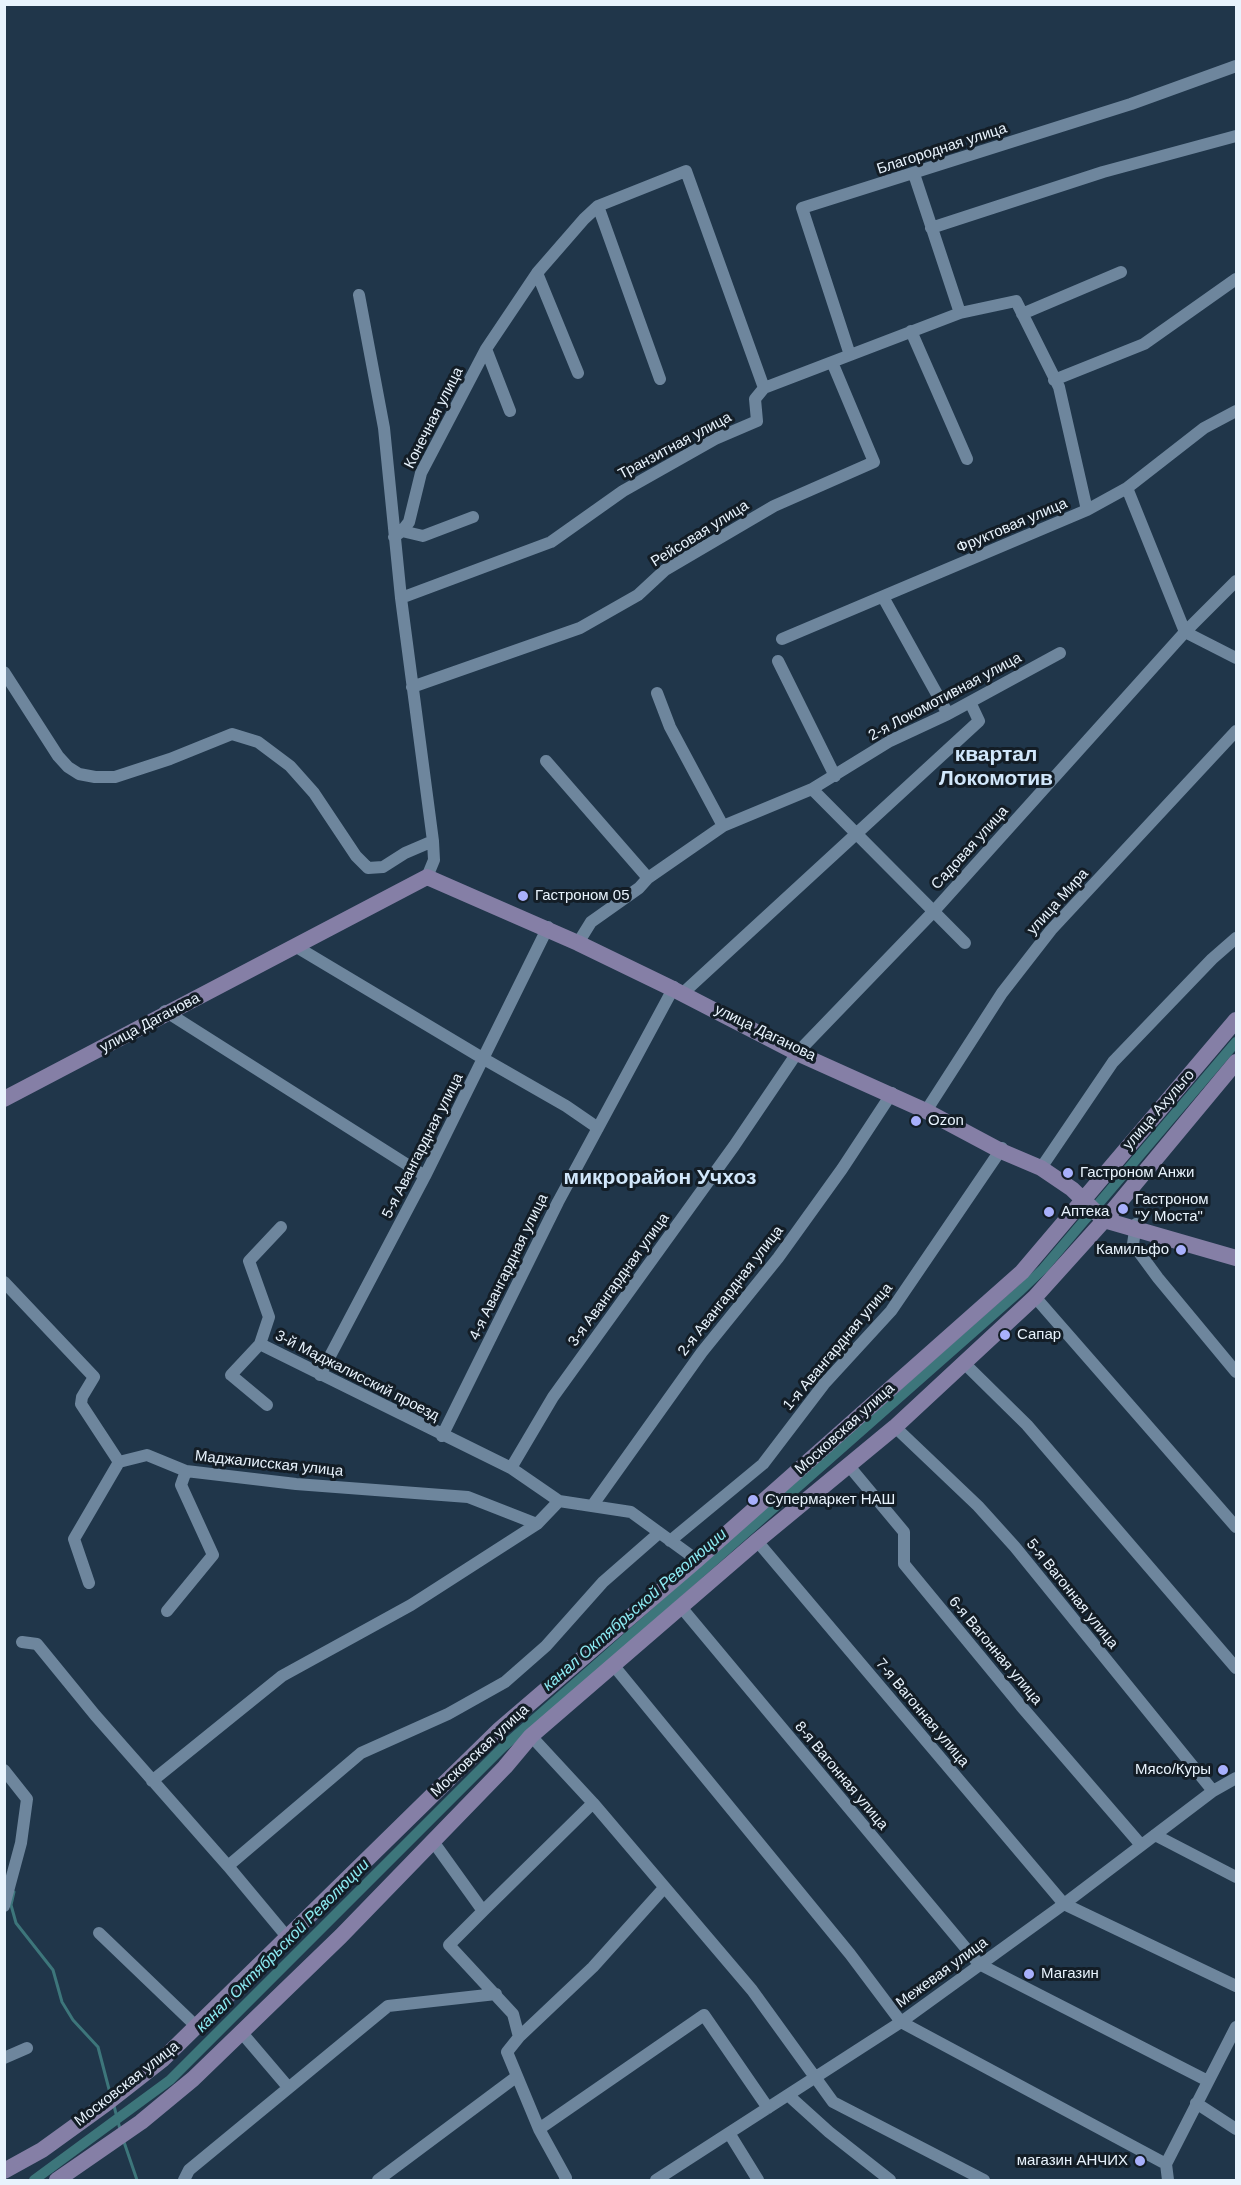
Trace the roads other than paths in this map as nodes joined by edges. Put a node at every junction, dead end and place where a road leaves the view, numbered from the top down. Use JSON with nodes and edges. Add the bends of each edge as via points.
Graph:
{"nodes":[{"id":1,"x":1236,"y":66,"type":"edge"},
{"id":2,"x":1236,"y":136,"type":"edge"},
{"id":3,"x":914,"y":174,"type":"junction"},
{"id":4,"x":598,"y":206,"type":"junction"},
{"id":5,"x":931,"y":228,"type":"junction"},
{"id":6,"x":1121,"y":272,"type":"dead end"},
{"id":7,"x":537,"y":273,"type":"junction"},
{"id":8,"x":1236,"y":279,"type":"edge"},
{"id":9,"x":359,"y":296,"type":"dead end"},
{"id":10,"x":960,"y":313,"type":"junction"},
{"id":11,"x":1022,"y":314,"type":"junction"},
{"id":12,"x":911,"y":331,"type":"junction"},
{"id":13,"x":486,"y":349,"type":"junction"},
{"id":14,"x":850,"y":355,"type":"junction"},
{"id":15,"x":832,"y":362,"type":"junction"},
{"id":16,"x":578,"y":373,"type":"dead end"},
{"id":17,"x":660,"y":379,"type":"dead end"},
{"id":18,"x":1054,"y":380,"type":"junction"},
{"id":19,"x":764,"y":388,"type":"junction"},
{"id":20,"x":510,"y":411,"type":"dead end"},
{"id":21,"x":1236,"y":411,"type":"edge"},
{"id":22,"x":967,"y":459,"type":"dead end"},
{"id":23,"x":1126,"y":488,"type":"junction"},
{"id":24,"x":1087,"y":510,"type":"junction"},
{"id":25,"x":473,"y":517,"type":"dead end"},
{"id":26,"x":398,"y":534,"type":"junction"},
{"id":27,"x":1236,"y":581,"type":"edge"},
{"id":28,"x":883,"y":597,"type":"junction"},
{"id":29,"x":401,"y":598,"type":"junction"},
{"id":30,"x":1185,"y":632,"type":"junction"},
{"id":31,"x":782,"y":639,"type":"dead end"},
{"id":32,"x":1060,"y":653,"type":"dead end"},
{"id":33,"x":1236,"y":658,"type":"edge"},
{"id":34,"x":778,"y":661,"type":"dead end"},
{"id":35,"x":4,"y":672,"type":"edge"},
{"id":36,"x":412,"y":687,"type":"junction"},
{"id":37,"x":657,"y":693,"type":"dead end"},
{"id":38,"x":970,"y":702,"type":"junction"},
{"id":39,"x":948,"y":714,"type":"junction"},
{"id":40,"x":1236,"y":731,"type":"edge"},
{"id":41,"x":546,"y":762,"type":"dead end"},
{"id":42,"x":836,"y":776,"type":"junction"},
{"id":43,"x":812,"y":789,"type":"junction"},
{"id":44,"x":723,"y":826,"type":"junction"},
{"id":45,"x":856,"y":833,"type":"junction"},
{"id":46,"x":433,"y":841,"type":"junction"},
{"id":47,"x":427,"y":876,"type":"junction"},
{"id":48,"x":648,"y":878,"type":"junction"},
{"id":49,"x":934,"y":911,"type":"junction"},
{"id":50,"x":548,"y":928,"type":"junction"},
{"id":51,"x":1236,"y":938,"type":"edge"},
{"id":52,"x":578,"y":942,"type":"junction"},
{"id":53,"x":965,"y":943,"type":"dead end"},
{"id":54,"x":294,"y":945,"type":"junction"},
{"id":55,"x":678,"y":990,"type":"junction"},
{"id":56,"x":167,"y":1012,"type":"junction"},
{"id":57,"x":1236,"y":1020,"type":"edge"},
{"id":58,"x":798,"y":1052,"type":"junction"},
{"id":59,"x":484,"y":1059,"type":"junction"},
{"id":60,"x":1236,"y":1062,"type":"edge"},
{"id":61,"x":892,"y":1094,"type":"junction"},
{"id":62,"x":4,"y":1097,"type":"edge"},
{"id":63,"x":927,"y":1110,"type":"junction"},
{"id":64,"x":598,"y":1128,"type":"junction"},
{"id":65,"x":1001,"y":1150,"type":"junction"},
{"id":66,"x":1042,"y":1167,"type":"junction"},
{"id":67,"x":425,"y":1176,"type":"junction"},
{"id":68,"x":1084,"y":1198,"type":"junction"},
{"id":69,"x":1106,"y":1217,"type":"junction"},
{"id":70,"x":1136,"y":1226,"type":"junction"},
{"id":71,"x":281,"y":1227,"type":"dead end"},
{"id":72,"x":1236,"y":1257,"type":"edge"},
{"id":73,"x":4,"y":1282,"type":"edge"},
{"id":74,"x":1035,"y":1297,"type":"junction"},
{"id":75,"x":260,"y":1344,"type":"junction"},
{"id":76,"x":964,"y":1363,"type":"junction"},
{"id":77,"x":1236,"y":1372,"type":"edge"},
{"id":78,"x":320,"y":1375,"type":"junction"},
{"id":79,"x":267,"y":1405,"type":"dead end"},
{"id":80,"x":895,"y":1427,"type":"junction"},
{"id":81,"x":442,"y":1436,"type":"junction"},
{"id":82,"x":119,"y":1462,"type":"junction"},
{"id":83,"x":849,"y":1466,"type":"junction"},
{"id":84,"x":511,"y":1468,"type":"junction"},
{"id":85,"x":186,"y":1471,"type":"junction"},
{"id":86,"x":559,"y":1501,"type":"junction"},
{"id":87,"x":592,"y":1506,"type":"junction"},
{"id":88,"x":537,"y":1524,"type":"junction"},
{"id":89,"x":1236,"y":1527,"type":"edge"},
{"id":90,"x":659,"y":1533,"type":"junction"},
{"id":91,"x":757,"y":1541,"type":"junction"},
{"id":92,"x":670,"y":1542,"type":"junction"},
{"id":93,"x":697,"y":1560,"type":"junction"},
{"id":94,"x":89,"y":1583,"type":"dead end"},
{"id":95,"x":681,"y":1607,"type":"junction"},
{"id":96,"x":167,"y":1611,"type":"dead end"},
{"id":97,"x":22,"y":1642,"type":"dead end"},
{"id":98,"x":614,"y":1666,"type":"junction"},
{"id":99,"x":1236,"y":1668,"type":"edge"},
{"id":100,"x":531,"y":1737,"type":"junction"},
{"id":101,"x":4,"y":1770,"type":"edge"},
{"id":102,"x":1236,"y":1778,"type":"edge"},
{"id":103,"x":152,"y":1781,"type":"junction"},
{"id":104,"x":1213,"y":1791,"type":"junction"},
{"id":105,"x":593,"y":1803,"type":"junction"},
{"id":106,"x":1155,"y":1834,"type":"junction"},
{"id":107,"x":432,"y":1840,"type":"junction"},
{"id":108,"x":1141,"y":1845,"type":"junction"},
{"id":109,"x":228,"y":1866,"type":"junction"},
{"id":110,"x":1236,"y":1877,"type":"edge"},
{"id":111,"x":664,"y":1888,"type":"junction"},
{"id":112,"x":1064,"y":1904,"type":"junction"},
{"id":113,"x":4,"y":1906,"type":"edge"},
{"id":114,"x":483,"y":1911,"type":"junction"},
{"id":115,"x":99,"y":1933,"type":"dead end"},
{"id":116,"x":288,"y":1938,"type":"junction"},
{"id":117,"x":979,"y":1965,"type":"junction"},
{"id":118,"x":1236,"y":1986,"type":"edge"},
{"id":119,"x":496,"y":1994,"type":"junction"},
{"id":120,"x":901,"y":2022,"type":"junction"},
{"id":121,"x":1236,"y":2026,"type":"edge"},
{"id":122,"x":197,"y":2027,"type":"junction"},
{"id":123,"x":242,"y":2033,"type":"junction"},
{"id":124,"x":519,"y":2037,"type":"junction"},
{"id":125,"x":27,"y":2048,"type":"dead end"},
{"id":126,"x":4,"y":2058,"type":"edge"},
{"id":127,"x":516,"y":2077,"type":"junction"},
{"id":128,"x":817,"y":2077,"type":"junction"},
{"id":129,"x":1208,"y":2081,"type":"junction"},
{"id":130,"x":288,"y":2087,"type":"junction"},
{"id":131,"x":788,"y":2095,"type":"junction"},
{"id":132,"x":1196,"y":2103,"type":"junction"},
{"id":133,"x":768,"y":2108,"type":"junction"},
{"id":134,"x":539,"y":2129,"type":"junction"},
{"id":135,"x":1236,"y":2129,"type":"edge"},
{"id":136,"x":729,"y":2133,"type":"junction"},
{"id":137,"x":1166,"y":2164,"type":"junction"},
{"id":138,"x":4,"y":2171,"type":"edge"},
{"id":139,"x":57,"y":2181,"type":"edge"},
{"id":140,"x":184,"y":2181,"type":"edge"},
{"id":141,"x":378,"y":2181,"type":"edge"},
{"id":142,"x":565,"y":2181,"type":"edge"},
{"id":143,"x":657,"y":2181,"type":"edge"},
{"id":144,"x":758,"y":2181,"type":"edge"},
{"id":145,"x":890,"y":2181,"type":"edge"},
{"id":146,"x":984,"y":2181,"type":"edge"},
{"id":147,"x":1168,"y":2181,"type":"edge"}],
"edges":[{"from":1,"to":3,"type":"street","name":"Благородная улица"},
{"from":2,"to":5,"type":"street","via":[[1103,172]]},
{"from":3,"to":5,"type":"street"},
{"from":3,"to":14,"type":"street","name":"Благородная улица","via":[[802,208]]},
{"from":4,"to":7,"type":"street","name":"Конечная улица"},
{"from":4,"to":17,"type":"street"},
{"from":4,"to":19,"type":"street","name":"Конечная улица","via":[[686,171]]},
{"from":5,"to":10,"type":"street"},
{"from":6,"to":11,"type":"street"},
{"from":7,"to":13,"type":"street","name":"Конечная улица"},
{"from":7,"to":16,"type":"street"},
{"from":8,"to":18,"type":"street","via":[[1144,344]]},
{"from":9,"to":26,"type":"street","via":[[384,428]]},
{"from":10,"to":11,"type":"street","via":[[1016,300]]},
{"from":10,"to":12,"type":"street"},
{"from":11,"to":18,"type":"street"},
{"from":12,"to":14,"type":"street"},
{"from":12,"to":22,"type":"street"},
{"from":13,"to":20,"type":"street"},
{"from":13,"to":26,"type":"street","name":"Конечная улица","via":[[421,473],[409,522]]},
{"from":14,"to":15,"type":"street"},
{"from":15,"to":19,"type":"street"},
{"from":15,"to":36,"type":"street","name":"Рейсовая улица","via":[[874,462],[774,506],[665,570],[638,595],[580,628]]},
{"from":18,"to":24,"type":"street","via":[[1059,387]]},
{"from":19,"to":29,"type":"street","name":"Транзитная улица","via":[[754,399],[757,421],[715,439],[623,491],[551,542]]},
{"from":21,"to":23,"type":"street","name":"Фруктовая улица","via":[[1204,428]]},
{"from":23,"to":24,"type":"street","name":"Фруктовая улица"},
{"from":23,"to":30,"type":"street"},
{"from":24,"to":28,"type":"street","name":"Фруктовая улица"},
{"from":25,"to":26,"type":"street","via":[[423,536]]},
{"from":26,"to":29,"type":"street","name":"Конечная улица"},
{"from":27,"to":30,"type":"street","name":"Садовая улица"},
{"from":28,"to":31,"type":"street","name":"Фруктовая улица"},
{"from":28,"to":39,"type":"street"},
{"from":29,"to":36,"type":"street","name":"Конечная улица"},
{"from":30,"to":33,"type":"street"},
{"from":30,"to":49,"type":"street","name":"Садовая улица"},
{"from":32,"to":38,"type":"street","name":"2-я Локомотивная улица"},
{"from":34,"to":42,"type":"street"},
{"from":35,"to":46,"type":"street","via":[[58,756],[79,774],[115,777],[232,734],[258,742],[290,766],[368,868],[383,867]]},
{"from":36,"to":46,"type":"street","name":"Конечная улица"},
{"from":37,"to":44,"type":"street","via":[[670,727]]},
{"from":38,"to":39,"type":"street","name":"2-я Локомотивная улица"},
{"from":38,"to":45,"type":"street","name":"4-я Авангардная улица","via":[[979,721]]},
{"from":39,"to":42,"type":"street","name":"2-я Локомотивная улица","via":[[890,741]]},
{"from":40,"to":63,"type":"street","name":"улица Мира","via":[[1051,930],[1002,993]]},
{"from":41,"to":48,"type":"street"},
{"from":42,"to":43,"type":"street","name":"2-я Локомотивная улица"},
{"from":43,"to":44,"type":"street","name":"2-я Локомотивная улица"},
{"from":43,"to":45,"type":"street"},
{"from":44,"to":48,"type":"street","name":"2-я Локомотивная улица"},
{"from":45,"to":49,"type":"street"},
{"from":45,"to":55,"type":"street","name":"4-я Авангардная улица"},
{"from":46,"to":47,"type":"street","name":"Конечная улица","via":[[434,860]]},
{"from":47,"to":50,"type":"main road","name":"улица Даганова"},
{"from":47,"to":54,"type":"main road","name":"улица Даганова"},
{"from":48,"to":52,"type":"street","name":"2-я Локомотивная улица","via":[[591,922]]},
{"from":49,"to":53,"type":"street"},
{"from":49,"to":58,"type":"street","name":"Садовая улица"},
{"from":50,"to":52,"type":"main road","name":"улица Даганова"},
{"from":50,"to":59,"type":"street","name":"5-я Авангардная улица"},
{"from":51,"to":66,"type":"street","via":[[1113,1062]]},
{"from":52,"to":55,"type":"main road","name":"улица Даганова"},
{"from":54,"to":56,"type":"main road","name":"улица Даганова"},
{"from":54,"to":59,"type":"street"},
{"from":55,"to":58,"type":"main road","name":"улица Даганова"},
{"from":55,"to":64,"type":"street","name":"4-я Авангардная улица"},
{"from":56,"to":62,"type":"main road","name":"улица Даганова"},
{"from":56,"to":67,"type":"street"},
{"from":57,"to":68,"type":"main road","name":"улица Ахульго"},
{"from":58,"to":61,"type":"main road","name":"улица Даганова"},
{"from":58,"to":84,"type":"street","name":"3-я Авангардная улица","via":[[553,1397]]},
{"from":59,"to":64,"type":"street"},
{"from":59,"to":67,"type":"street","name":"5-я Авангардная улица"},
{"from":60,"to":69,"type":"main road"},
{"from":61,"to":63,"type":"main road","name":"улица Даганова"},
{"from":61,"to":87,"type":"street","name":"2-я Авангардная улица","via":[[778,1258],[702,1352]]},
{"from":63,"to":65,"type":"main road","name":"улица Даганова"},
{"from":64,"to":81,"type":"street","name":"4-я Авангардная улица"},
{"from":65,"to":66,"type":"main road","name":"улица Даганова"},
{"from":65,"to":92,"type":"street","name":"1-я Авангардная улица","via":[[891,1311],[824,1384],[763,1464]]},
{"from":66,"to":68,"type":"main road","name":"улица Даганова","via":[[1075,1185]]},
{"from":67,"to":78,"type":"street","name":"5-я Авангардная улица"},
{"from":68,"to":69,"type":"main road","name":"улица Даганова"},
{"from":68,"to":93,"type":"main road","name":"Московская улица","via":[[1022,1272]]},
{"from":69,"to":70,"type":"main road","name":"улица Даганова"},
{"from":69,"to":74,"type":"main road"},
{"from":70,"to":72,"type":"main road","name":"улица Даганова"},
{"from":70,"to":77,"type":"street","via":[[1133,1244]]},
{"from":71,"to":75,"type":"street","name":"3-й Маджалисский проезд","via":[[249,1261],[269,1317]]},
{"from":73,"to":82,"type":"street","via":[[94,1377],[81,1404]]},
{"from":74,"to":76,"type":"main road"},
{"from":74,"to":89,"type":"street"},
{"from":75,"to":78,"type":"street","name":"3-й Маджалисский проезд"},
{"from":75,"to":79,"type":"street","via":[[231,1375]]},
{"from":76,"to":80,"type":"main road"},
{"from":76,"to":99,"type":"street","via":[[1027,1425]]},
{"from":78,"to":81,"type":"street","name":"3-й Маджалисский проезд"},
{"from":80,"to":83,"type":"main road"},
{"from":80,"to":104,"type":"street","name":"5-я Вагонная улица","via":[[1015,1547]]},
{"from":81,"to":84,"type":"street","name":"3-й Маджалисский проезд"},
{"from":82,"to":85,"type":"street","name":"Маджалисская улица","via":[[147,1455]]},
{"from":82,"to":94,"type":"street","via":[[74,1539]]},
{"from":83,"to":91,"type":"main road"},
{"from":83,"to":108,"type":"street","name":"6-я Вагонная улица","via":[[904,1532],[904,1564]]},
{"from":84,"to":86,"type":"street","name":"3-й Маджалисский проезд"},
{"from":85,"to":88,"type":"street","name":"Маджалисская улица","via":[[468,1497]]},
{"from":85,"to":96,"type":"street","via":[[181,1485],[213,1555]]},
{"from":86,"to":87,"type":"street"},
{"from":86,"to":88,"type":"street"},
{"from":87,"to":90,"type":"street","via":[[631,1512]]},
{"from":88,"to":103,"type":"street","via":[[411,1605],[282,1676]]},
{"from":90,"to":92,"type":"street"},
{"from":90,"to":109,"type":"street","via":[[603,1582],[546,1646],[505,1682],[448,1714],[361,1754]]},
{"from":91,"to":95,"type":"main road"},
{"from":91,"to":112,"type":"street","name":"7-я Вагонная улица"},
{"from":92,"to":93,"type":"street"},
{"from":93,"to":116,"type":"main road","name":"Московская улица","via":[[500,1729]]},
{"from":95,"to":98,"type":"main road"},
{"from":95,"to":117,"type":"street","name":"8-я Вагонная улица"},
{"from":97,"to":103,"type":"street","via":[[37,1644]]},
{"from":98,"to":100,"type":"main road"},
{"from":98,"to":120,"type":"street"},
{"from":100,"to":105,"type":"street"},
{"from":100,"to":107,"type":"main road"},
{"from":101,"to":113,"type":"street","via":[[27,1799],[21,1843]]},
{"from":102,"to":104,"type":"street","name":"Межевая улица"},
{"from":103,"to":109,"type":"street"},
{"from":104,"to":106,"type":"street","name":"Межевая улица"},
{"from":105,"to":111,"type":"street"},
{"from":105,"to":114,"type":"street"},
{"from":106,"to":108,"type":"street","name":"Межевая улица"},
{"from":106,"to":110,"type":"street"},
{"from":107,"to":114,"type":"street"},
{"from":107,"to":123,"type":"main road"},
{"from":108,"to":112,"type":"street","name":"Межевая улица"},
{"from":109,"to":116,"type":"street"},
{"from":111,"to":124,"type":"street","via":[[593,1967]]},
{"from":111,"to":128,"type":"street","via":[[752,1990]]},
{"from":112,"to":117,"type":"street","name":"Межевая улица"},
{"from":112,"to":118,"type":"street"},
{"from":114,"to":119,"type":"street","via":[[449,1945]]},
{"from":115,"to":122,"type":"street"},
{"from":116,"to":122,"type":"main road","name":"Московская улица"},
{"from":117,"to":120,"type":"street","name":"Межевая улица"},
{"from":117,"to":129,"type":"street"},
{"from":119,"to":124,"type":"street","via":[[513,2014]]},
{"from":119,"to":130,"type":"street","via":[[388,2006]]},
{"from":120,"to":128,"type":"street","name":"Межевая улица"},
{"from":120,"to":137,"type":"street"},
{"from":121,"to":129,"type":"street"},
{"from":122,"to":138,"type":"main road","name":"Московская улица","via":[[107,2103],[42,2150]]},
{"from":123,"to":130,"type":"street"},
{"from":123,"to":139,"type":"main road","via":[[141,2122]]},
{"from":124,"to":127,"type":"street","via":[[507,2052]]},
{"from":125,"to":126,"type":"street"},
{"from":127,"to":134,"type":"street"},
{"from":127,"to":141,"type":"street"},
{"from":128,"to":131,"type":"street","name":"Межевая улица"},
{"from":128,"to":146,"type":"street","via":[[833,2102]]},
{"from":129,"to":132,"type":"street"},
{"from":130,"to":140,"type":"street","via":[[189,2170]]},
{"from":131,"to":133,"type":"street","name":"Межевая улица"},
{"from":131,"to":145,"type":"street"},
{"from":132,"to":135,"type":"street"},
{"from":132,"to":137,"type":"street"},
{"from":133,"to":134,"type":"street","via":[[704,2015]]},
{"from":133,"to":136,"type":"street","name":"Межевая улица"},
{"from":134,"to":142,"type":"street"},
{"from":136,"to":143,"type":"street","name":"Межевая улица"},
{"from":136,"to":144,"type":"street"},
{"from":137,"to":147,"type":"street"}]}
